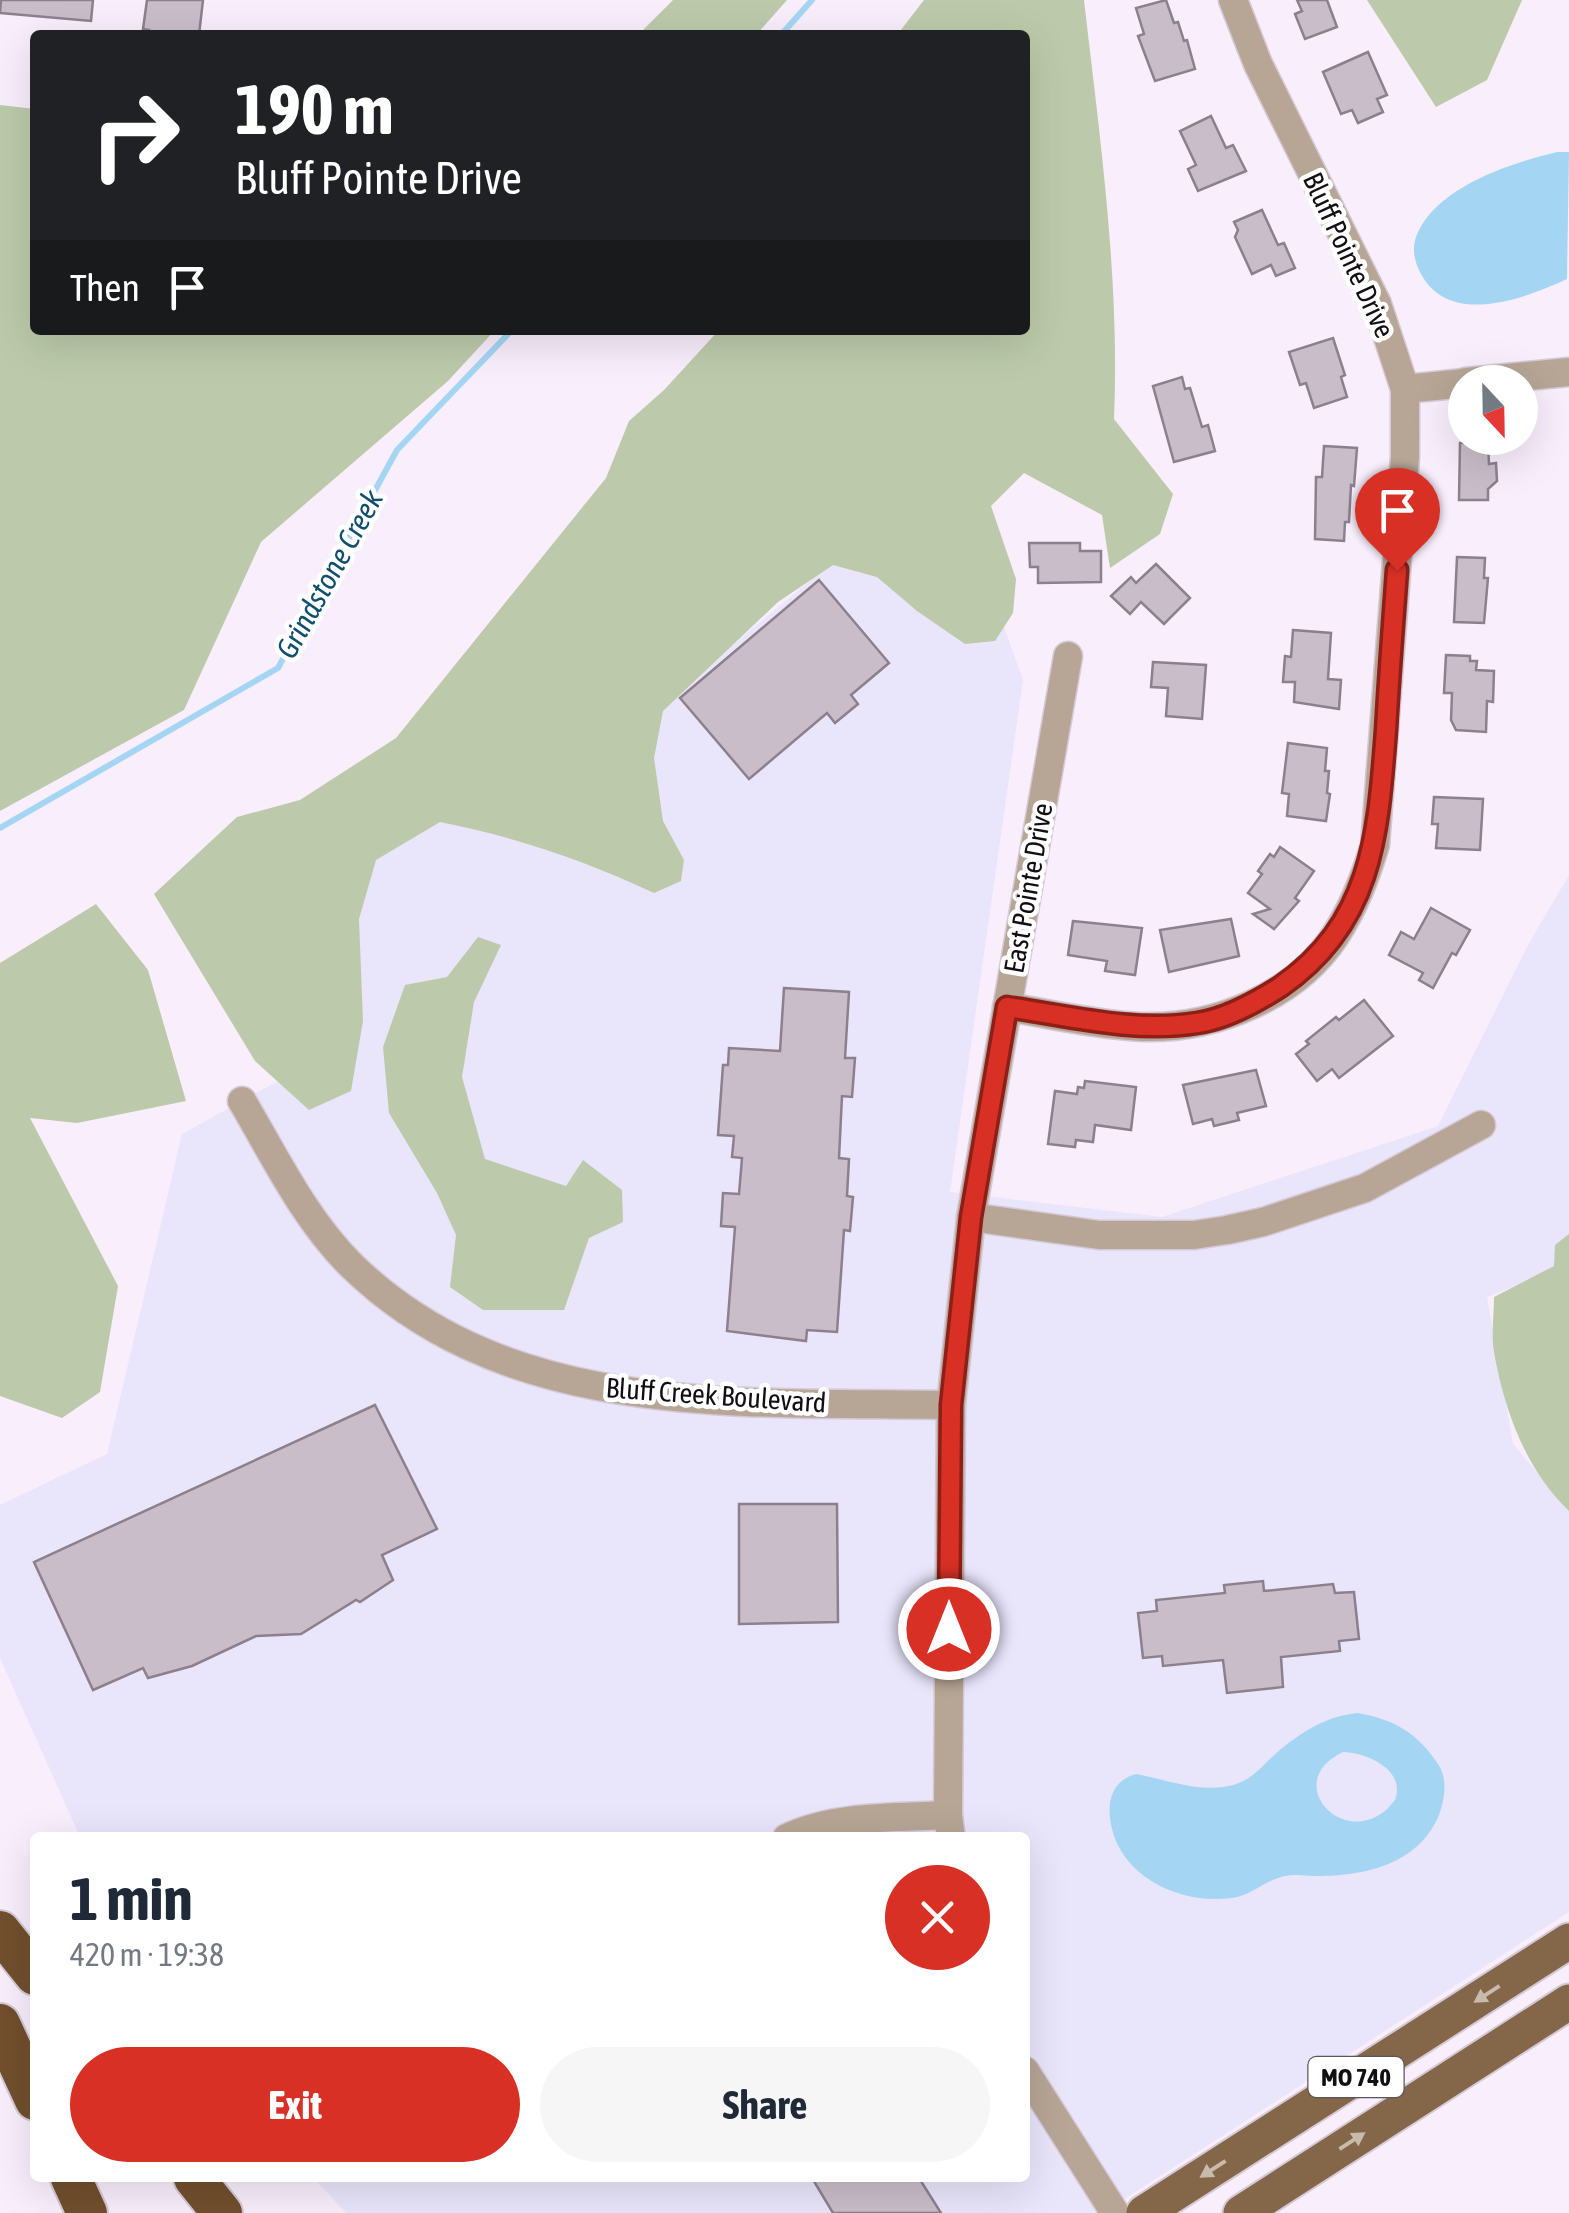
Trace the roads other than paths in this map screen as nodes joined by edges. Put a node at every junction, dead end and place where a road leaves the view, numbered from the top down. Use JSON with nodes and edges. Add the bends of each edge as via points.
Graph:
{"nodes":[{"id":1,"x":1233,"y":0,"type":"edge"},
{"id":2,"x":1569,"y":372,"type":"edge"},
{"id":3,"x":1538,"y":375,"type":"edge"},
{"id":4,"x":1448,"y":384,"type":"edge"},
{"id":5,"x":1405,"y":389,"type":"junction"},
{"id":6,"x":1068,"y":656,"type":"dead end"},
{"id":7,"x":1007,"y":1007,"type":"junction"},
{"id":8,"x":242,"y":1101,"type":"dead end"},
{"id":9,"x":1481,"y":1125,"type":"dead end"},
{"id":10,"x":971,"y":1217,"type":"junction"},
{"id":11,"x":951,"y":1405,"type":"junction"},
{"id":12,"x":949,"y":1826,"type":"edge"},
{"id":13,"x":801,"y":1832,"type":"edge"},
{"id":14,"x":0,"y":1930,"type":"edge"},
{"id":15,"x":1569,"y":1941,"type":"edge"},
{"id":16,"x":30,"y":1969,"type":"edge"},
{"id":17,"x":1569,"y":2002,"type":"edge"},
{"id":18,"x":0,"y":2024,"type":"edge"},
{"id":19,"x":1030,"y":2079,"type":"edge"},
{"id":20,"x":30,"y":2089,"type":"edge"},
{"id":21,"x":73,"y":2182,"type":"edge"},
{"id":22,"x":197,"y":2182,"type":"edge"},
{"id":23,"x":87,"y":2213,"type":"edge"},
{"id":24,"x":222,"y":2213,"type":"edge"},
{"id":25,"x":1115,"y":2213,"type":"edge"},
{"id":26,"x":1144,"y":2213,"type":"edge"},
{"id":27,"x":1241,"y":2213,"type":"edge"}],
"edges":[{"from":1,"to":5,"type":"street","name":"Bluff Pointe Drive","via":[[1378,304]]},
{"from":2,"to":3,"type":"street"},
{"from":4,"to":5,"type":"street"},
{"from":5,"to":7,"type":"street","name":"Bluff Pointe Drive","via":[[1375,845],[1360,893],[1334,939],[1302,972],[1255,1004],[1199,1023],[1142,1027]]},
{"from":6,"to":7,"type":"street","name":"East Pointe Drive"},
{"from":7,"to":10,"type":"street","name":"East Pointe Drive"},
{"from":8,"to":11,"type":"street","name":"Bluff Creek Boulevard","via":[[311,1217],[352,1266],[424,1324],[499,1362],[586,1386],[678,1398]]},
{"from":9,"to":10,"type":"street","via":[[1364,1188],[1227,1230],[1099,1235]]},
{"from":10,"to":11,"type":"street","name":"East Pointe Drive"},
{"from":11,"to":12,"type":"street","name":"East Pointe Drive"},
{"from":12,"to":13,"type":"street","via":[[876,1818]]},
{"from":14,"to":16,"type":"highway"},
{"from":15,"to":26,"type":"main road","number":"MO 740","one_way":true},
{"from":27,"to":17,"type":"main road","number":"MO 740","one_way":true},
{"from":18,"to":20,"type":"highway"},
{"from":19,"to":25,"type":"street"},
{"from":21,"to":23,"type":"highway"},
{"from":22,"to":24,"type":"highway"}]}
